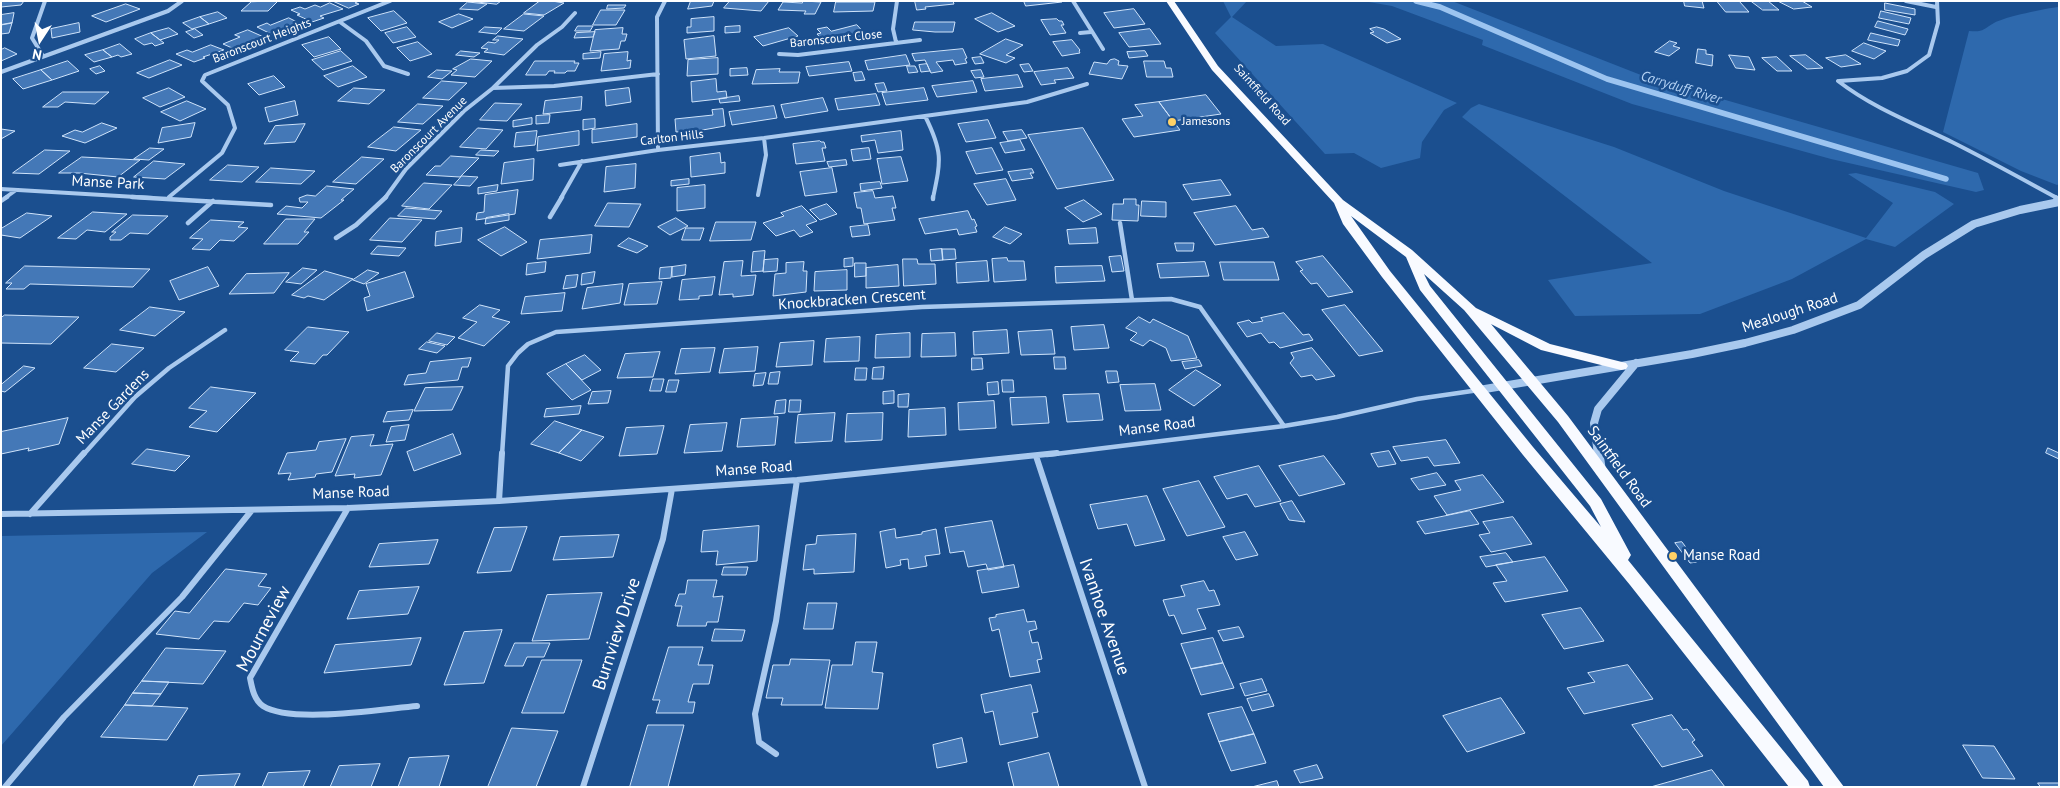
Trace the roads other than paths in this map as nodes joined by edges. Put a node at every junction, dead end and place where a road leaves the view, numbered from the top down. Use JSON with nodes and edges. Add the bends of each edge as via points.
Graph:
{"nodes":[{"id":1,"x":45,"y":1,"type":"edge"},
{"id":2,"x":182,"y":1,"type":"edge"},
{"id":3,"x":390,"y":1,"type":"edge"},
{"id":4,"x":665,"y":1,"type":"edge"},
{"id":5,"x":897,"y":1,"type":"edge"},
{"id":6,"x":1073,"y":1,"type":"edge"},
{"id":7,"x":1170,"y":1,"type":"edge"},
{"id":8,"x":1906,"y":1,"type":"edge"},
{"id":9,"x":1937,"y":1,"type":"edge"},
{"id":10,"x":1936,"y":7,"type":"junction"},
{"id":11,"x":575,"y":13,"type":"dead end"},
{"id":12,"x":340,"y":22,"type":"junction"},
{"id":13,"x":1091,"y":32,"type":"junction"},
{"id":14,"x":1080,"y":33,"type":"dead end"},
{"id":15,"x":920,"y":40,"type":"dead end"},
{"id":16,"x":896,"y":42,"type":"junction"},
{"id":17,"x":1103,"y":49,"type":"dead end"},
{"id":18,"x":779,"y":54,"type":"dead end"},
{"id":19,"x":43,"y":56,"type":"junction"},
{"id":20,"x":1,"y":72,"type":"edge"},
{"id":21,"x":408,"y":74,"type":"dead end"},
{"id":22,"x":658,"y":74,"type":"junction"},
{"id":23,"x":1087,"y":84,"type":"dead end"},
{"id":24,"x":493,"y":88,"type":"junction"},
{"id":25,"x":925,"y":116,"type":"junction"},
{"id":26,"x":764,"y":138,"type":"junction"},
{"id":27,"x":658,"y":150,"type":"junction"},
{"id":28,"x":582,"y":161,"type":"junction"},
{"id":29,"x":560,"y":165,"type":"dead end"},
{"id":30,"x":1,"y":189,"type":"edge"},
{"id":31,"x":16,"y":190,"type":"junction"},
{"id":32,"x":758,"y":195,"type":"dead end"},
{"id":33,"x":169,"y":198,"type":"junction"},
{"id":34,"x":933,"y":199,"type":"dead end"},
{"id":35,"x":213,"y":200,"type":"junction"},
{"id":36,"x":2059,"y":200,"type":"edge"},
{"id":37,"x":1,"y":202,"type":"edge"},
{"id":38,"x":1339,"y":202,"type":"junction"},
{"id":39,"x":271,"y":205,"type":"dead end"},
{"id":40,"x":550,"y":217,"type":"dead end"},
{"id":41,"x":188,"y":223,"type":"dead end"},
{"id":42,"x":1120,"y":223,"type":"dead end"},
{"id":43,"x":336,"y":238,"type":"dead end"},
{"id":44,"x":1408,"y":252,"type":"junction"},
{"id":45,"x":1132,"y":300,"type":"junction"},
{"id":46,"x":1468,"y":307,"type":"junction"},
{"id":47,"x":225,"y":330,"type":"dead end"},
{"id":48,"x":1636,"y":364,"type":"junction"},
{"id":49,"x":1621,"y":366,"type":"junction"},
{"id":50,"x":1532,"y":381,"type":"junction"},
{"id":51,"x":1504,"y":386,"type":"junction"},
{"id":52,"x":1479,"y":390,"type":"junction"},
{"id":53,"x":1284,"y":426,"type":"junction"},
{"id":54,"x":1036,"y":456,"type":"junction"},
{"id":55,"x":1600,"y":470,"type":"junction"},
{"id":56,"x":797,"y":480,"type":"junction"},
{"id":57,"x":672,"y":489,"type":"junction"},
{"id":58,"x":499,"y":501,"type":"junction"},
{"id":59,"x":348,"y":508,"type":"junction"},
{"id":60,"x":252,"y":510,"type":"junction"},
{"id":61,"x":1,"y":514,"type":"edge"},
{"id":62,"x":30,"y":514,"type":"junction"},
{"id":63,"x":1636,"y":580,"type":"junction"},
{"id":64,"x":417,"y":706,"type":"dead end"},
{"id":65,"x":776,"y":754,"type":"dead end"},
{"id":66,"x":5,"y":787,"type":"edge"},
{"id":67,"x":583,"y":787,"type":"edge"},
{"id":68,"x":1145,"y":787,"type":"edge"},
{"id":69,"x":1801,"y":787,"type":"edge"},
{"id":70,"x":1834,"y":787,"type":"edge"}],
"edges":[{"from":1,"to":19,"type":"street","via":[[32,38]]},
{"from":2,"to":19,"type":"street","via":[[168,11]]},
{"from":3,"to":12,"type":"street","name":"Baronscourt Heights"},
{"from":4,"to":22,"type":"street","via":[[657,17]]},
{"from":5,"to":16,"type":"street","name":"Baronscourt Close","via":[[893,29]]},
{"from":6,"to":13,"type":"street"},
{"from":7,"to":38,"type":"highway","name":"Saintfield Road","via":[[1215,68]]},
{"from":8,"to":10,"type":"street"},
{"from":9,"to":10,"type":"street"},
{"from":10,"to":36,"type":"street","via":[[1938,23],[1929,55],[1907,71],[1882,78],[1838,81],[1859,97],[1952,142]]},
{"from":11,"to":24,"type":"street","name":"Baronscourt Avenue"},
{"from":12,"to":21,"type":"street","via":[[366,41],[384,66]]},
{"from":12,"to":33,"type":"street","name":"Baronscourt Heights","via":[[205,75],[202,81],[228,105],[235,128],[222,153]]},
{"from":13,"to":14,"type":"street"},
{"from":13,"to":17,"type":"street"},
{"from":15,"to":16,"type":"street","name":"Baronscourt Close"},
{"from":16,"to":18,"type":"street","name":"Baronscourt Close","via":[[798,55]]},
{"from":19,"to":20,"type":"street"},
{"from":22,"to":24,"type":"street","via":[[554,86]]},
{"from":22,"to":27,"type":"street"},
{"from":23,"to":25,"type":"street","name":"Carlton Hills","via":[[1028,102]]},
{"from":24,"to":43,"type":"street","name":"Baronscourt Avenue","via":[[464,111],[406,169],[382,201]]},
{"from":25,"to":26,"type":"street","name":"Carlton Hills"},
{"from":25,"to":34,"type":"street","via":[[937,140],[940,164]]},
{"from":26,"to":27,"type":"street","name":"Carlton Hills"},
{"from":26,"to":32,"type":"street","via":[[766,155]]},
{"from":27,"to":28,"type":"street","name":"Carlton Hills"},
{"from":28,"to":29,"type":"street","name":"Carlton Hills"},
{"from":28,"to":40,"type":"street"},
{"from":30,"to":31,"type":"street","name":"Manse Park"},
{"from":31,"to":33,"type":"street","name":"Manse Park"},
{"from":31,"to":37,"type":"street"},
{"from":33,"to":35,"type":"street","name":"Manse Park"},
{"from":35,"to":39,"type":"street","name":"Manse Park"},
{"from":35,"to":41,"type":"street"},
{"from":36,"to":48,"type":"street","name":"Mealough Road","via":[[1974,224],[1924,255],[1859,305],[1816,322],[1744,343]]},
{"from":38,"to":44,"type":"highway","name":"Saintfield Road"},
{"from":38,"to":52,"type":"highway","name":"Saintfield Road","via":[[1349,224],[1381,267]]},
{"from":42,"to":45,"type":"street"},
{"from":44,"to":46,"type":"highway","name":"Saintfield Road"},
{"from":44,"to":51,"type":"highway","via":[[1424,287]]},
{"from":45,"to":53,"type":"street","name":"Knockbracken Crescent","via":[[1171,299],[1200,307]]},
{"from":45,"to":58,"type":"street","name":"Knockbracken Crescent","via":[[922,308],[556,332],[533,340],[516,352],[508,366]]},
{"from":46,"to":49,"type":"highway","via":[[1546,347]]},
{"from":46,"to":50,"type":"highway","name":"Saintfield Road"},
{"from":47,"to":62,"type":"street","name":"Manse Gardens","via":[[169,368],[135,397]]},
{"from":48,"to":49,"type":"street","name":"Mealough Road"},
{"from":48,"to":55,"type":"street","via":[[1598,409],[1594,423]]},
{"from":49,"to":50,"type":"street","name":"Mealough Road"},
{"from":50,"to":51,"type":"street","name":"Mealough Road"},
{"from":50,"to":55,"type":"highway","name":"Saintfield Road"},
{"from":51,"to":52,"type":"street","name":"Manse Road"},
{"from":51,"to":63,"type":"highway","via":[[1596,503]]},
{"from":52,"to":53,"type":"street","name":"Manse Road"},
{"from":52,"to":63,"type":"highway","name":"Saintfield Road"},
{"from":53,"to":54,"type":"street","name":"Manse Road"},
{"from":54,"to":56,"type":"street","name":"Manse Road"},
{"from":54,"to":68,"type":"street","name":"Ivanhoe Avenue"},
{"from":55,"to":70,"type":"highway","name":"Saintfield Road"},
{"from":56,"to":57,"type":"street","name":"Manse Road"},
{"from":56,"to":65,"type":"street","via":[[776,621],[755,714],[758,742]]},
{"from":57,"to":58,"type":"street","name":"Manse Road"},
{"from":57,"to":67,"type":"street","name":"Burnview Drive","via":[[663,539]]},
{"from":58,"to":59,"type":"street","name":"Manse Road"},
{"from":59,"to":60,"type":"street","name":"Manse Road"},
{"from":59,"to":64,"type":"street","name":"Mourneview","via":[[250,678],[252,693],[263,706],[301,715]]},
{"from":60,"to":62,"type":"street","name":"Manse Road"},
{"from":60,"to":66,"type":"street","via":[[172,607],[98,680],[19,767]]},
{"from":61,"to":62,"type":"street","name":"Manse Road"},
{"from":63,"to":69,"type":"highway","name":"Saintfield Road"}]}
